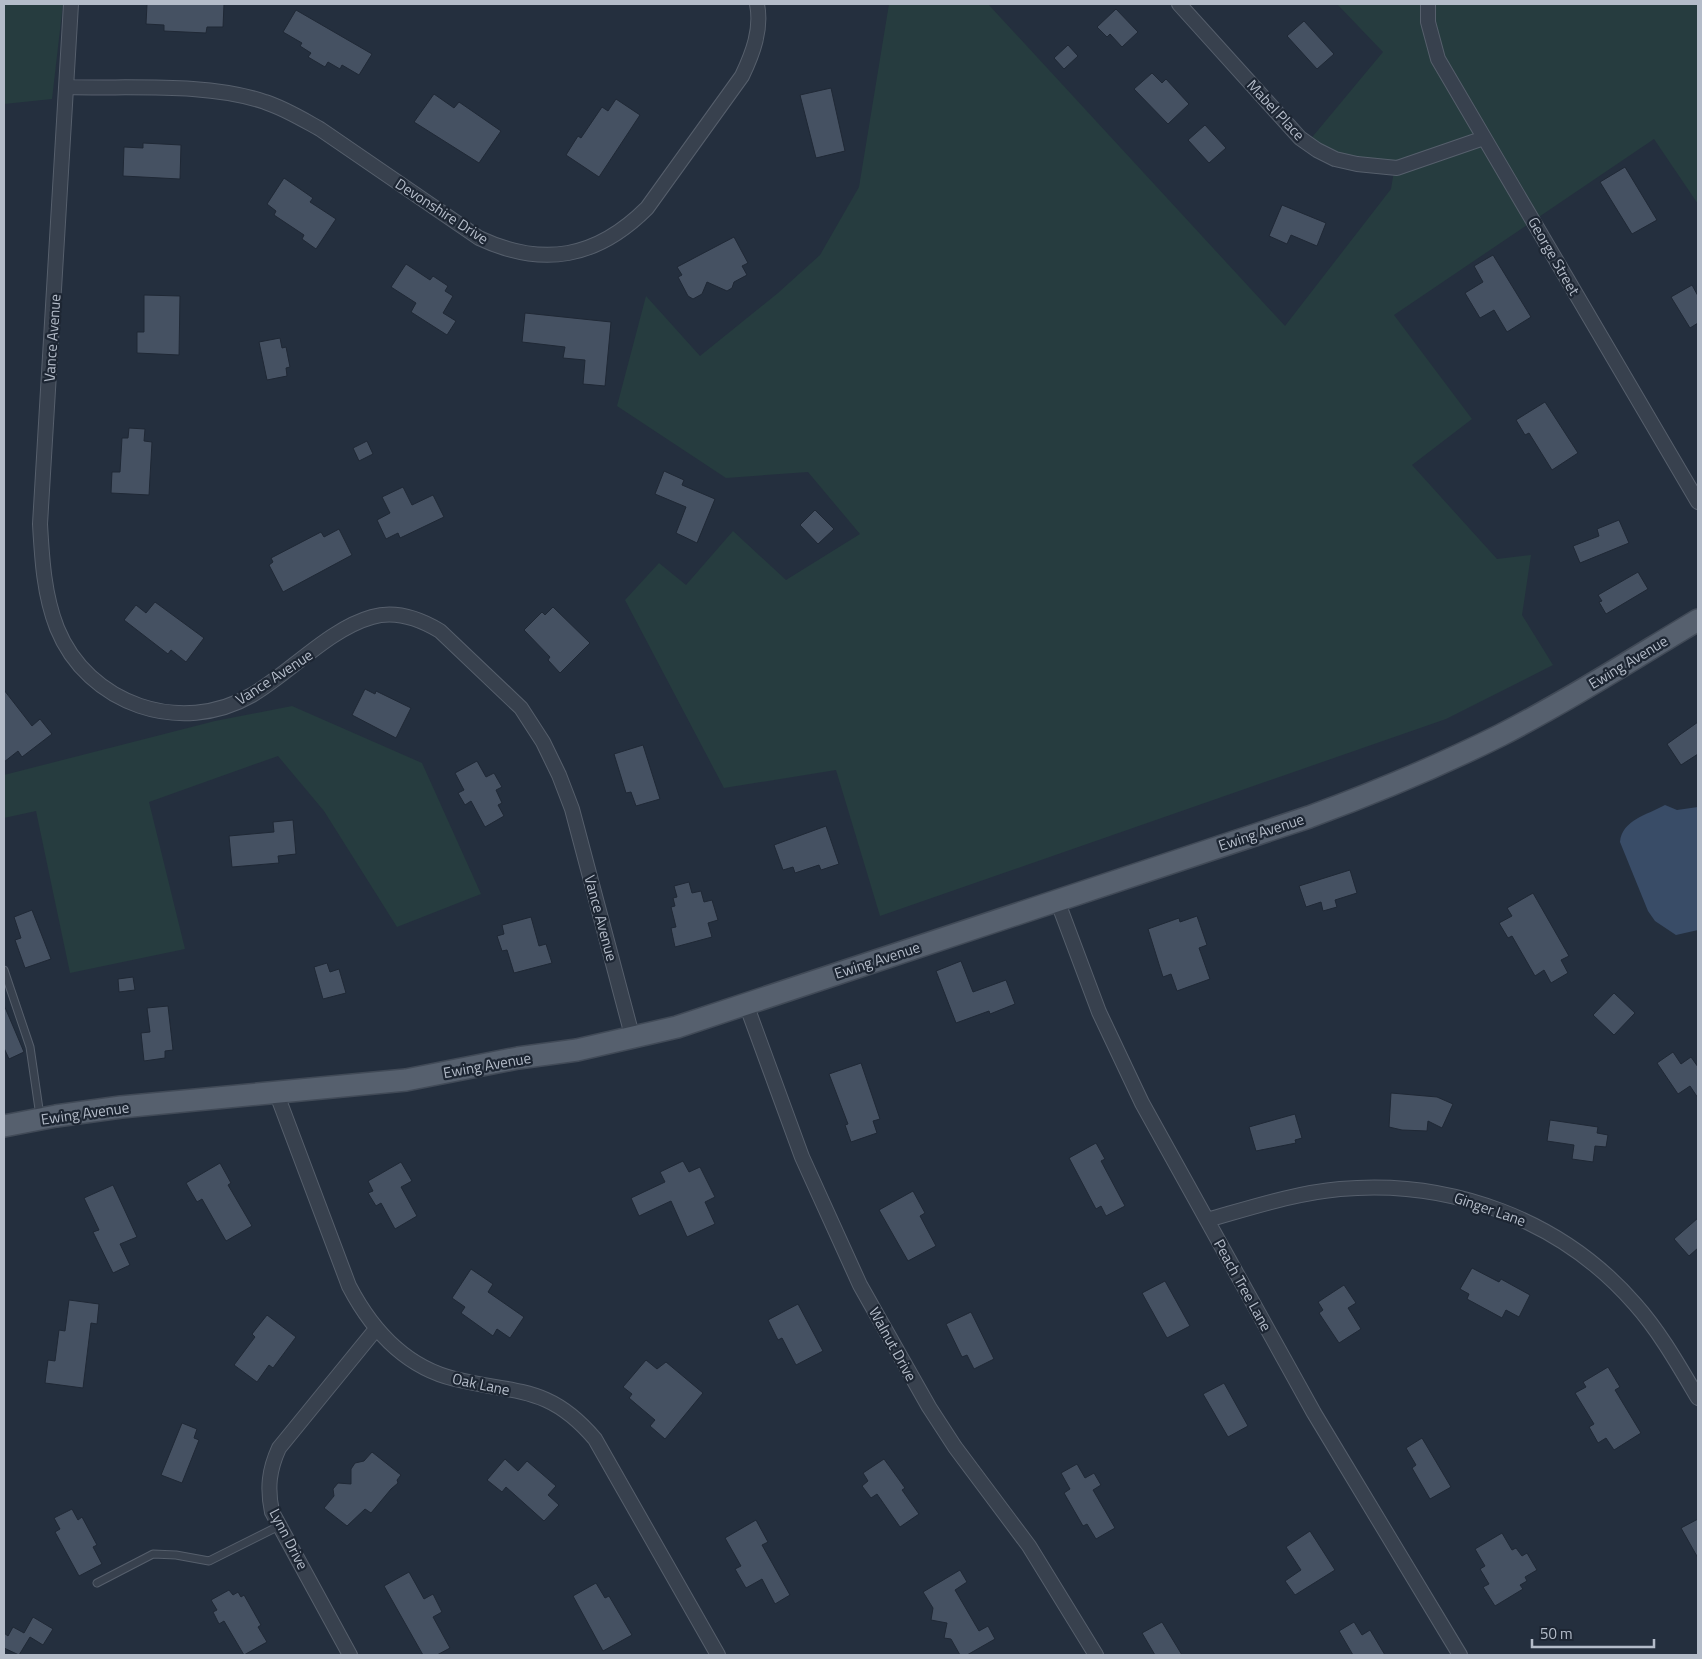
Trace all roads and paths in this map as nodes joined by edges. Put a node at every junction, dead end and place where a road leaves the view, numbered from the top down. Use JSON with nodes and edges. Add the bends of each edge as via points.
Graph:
{"nodes":[{"id":1,"x":71,"y":4,"type":"edge"},
{"id":2,"x":757,"y":4,"type":"edge"},
{"id":3,"x":1179,"y":4,"type":"edge"},
{"id":4,"x":1428,"y":4,"type":"edge"},
{"id":5,"x":67,"y":87,"type":"junction"},
{"id":6,"x":1484,"y":138,"type":"junction"},
{"id":7,"x":1698,"y":502,"type":"edge"},
{"id":8,"x":1698,"y":620,"type":"edge"},
{"id":9,"x":1057,"y":900,"type":"junction"},
{"id":10,"x":4,"y":970,"type":"edge"},
{"id":11,"x":746,"y":1004,"type":"junction"},
{"id":12,"x":633,"y":1039,"type":"junction"},
{"id":13,"x":276,"y":1092,"type":"junction"},
{"id":14,"x":40,"y":1118,"type":"junction"},
{"id":15,"x":4,"y":1126,"type":"edge"},
{"id":16,"x":1207,"y":1220,"type":"junction"},
{"id":17,"x":376,"y":1329,"type":"junction"},
{"id":18,"x":1698,"y":1398,"type":"edge"},
{"id":19,"x":279,"y":1526,"type":"junction"},
{"id":20,"x":97,"y":1583,"type":"dead end"},
{"id":21,"x":350,"y":1655,"type":"edge"},
{"id":22,"x":718,"y":1655,"type":"edge"},
{"id":23,"x":1096,"y":1655,"type":"edge"},
{"id":24,"x":1460,"y":1655,"type":"edge"}],
"edges":[{"from":1,"to":5,"type":"street","name":"Vance Avenue"},
{"from":2,"to":5,"type":"street","name":"Devonshire Drive","via":[[757,33],[752,55],[742,76],[647,208],[608,240],[585,250],[563,254],[522,254],[479,238],[320,129],[265,102],[238,94],[205,90]]},
{"from":3,"to":6,"type":"street","name":"Mabel Place","via":[[1300,138],[1335,159],[1397,168]]},
{"from":4,"to":6,"type":"street","name":"George Street","via":[[1428,22],[1438,59]]},
{"from":5,"to":12,"type":"street","name":"Vance Avenue","via":[[40,524],[49,599],[57,628],[68,649],[98,684],[118,697],[160,712],[184,714],[223,708],[253,694],[355,623],[390,614],[426,622],[521,708],[543,742],[572,808]]},
{"from":6,"to":7,"type":"street","name":"George Street"},
{"from":8,"to":9,"type":"main road","name":"Ewing Avenue","via":[[1572,696],[1431,768],[1309,817]]},
{"from":9,"to":11,"type":"main road","name":"Ewing Avenue"},
{"from":9,"to":16,"type":"street","name":"Peach Tree Lane","via":[[1124,1069]]},
{"from":10,"to":14,"type":"lane","via":[[30,1048]]},
{"from":11,"to":12,"type":"main road","name":"Ewing Avenue"},
{"from":11,"to":23,"type":"street","name":"Walnut Drive","via":[[802,1157],[860,1285],[955,1448],[1029,1546]]},
{"from":12,"to":13,"type":"main road","name":"Ewing Avenue","via":[[406,1080]]},
{"from":13,"to":14,"type":"main road","name":"Ewing Avenue"},
{"from":13,"to":17,"type":"street","name":"Oak Lane","via":[[349,1286]]},
{"from":14,"to":15,"type":"main road","name":"Ewing Avenue"},
{"from":16,"to":18,"type":"street","name":"Ginger Lane","via":[[1302,1195],[1374,1187],[1452,1195],[1492,1207],[1557,1238],[1610,1278],[1661,1337]]},
{"from":16,"to":24,"type":"street","name":"Peach Tree Lane","via":[[1314,1413]]},
{"from":17,"to":19,"type":"street","name":"Lynn Drive","via":[[279,1448],[268,1480],[268,1496]]},
{"from":17,"to":22,"type":"street","name":"Oak Lane","via":[[406,1356],[430,1370],[453,1379],[536,1395],[564,1409],[580,1422],[595,1439]]},
{"from":19,"to":20,"type":"lane","via":[[209,1561],[153,1554]]},
{"from":19,"to":21,"type":"street","name":"Lynn Drive"}]}
